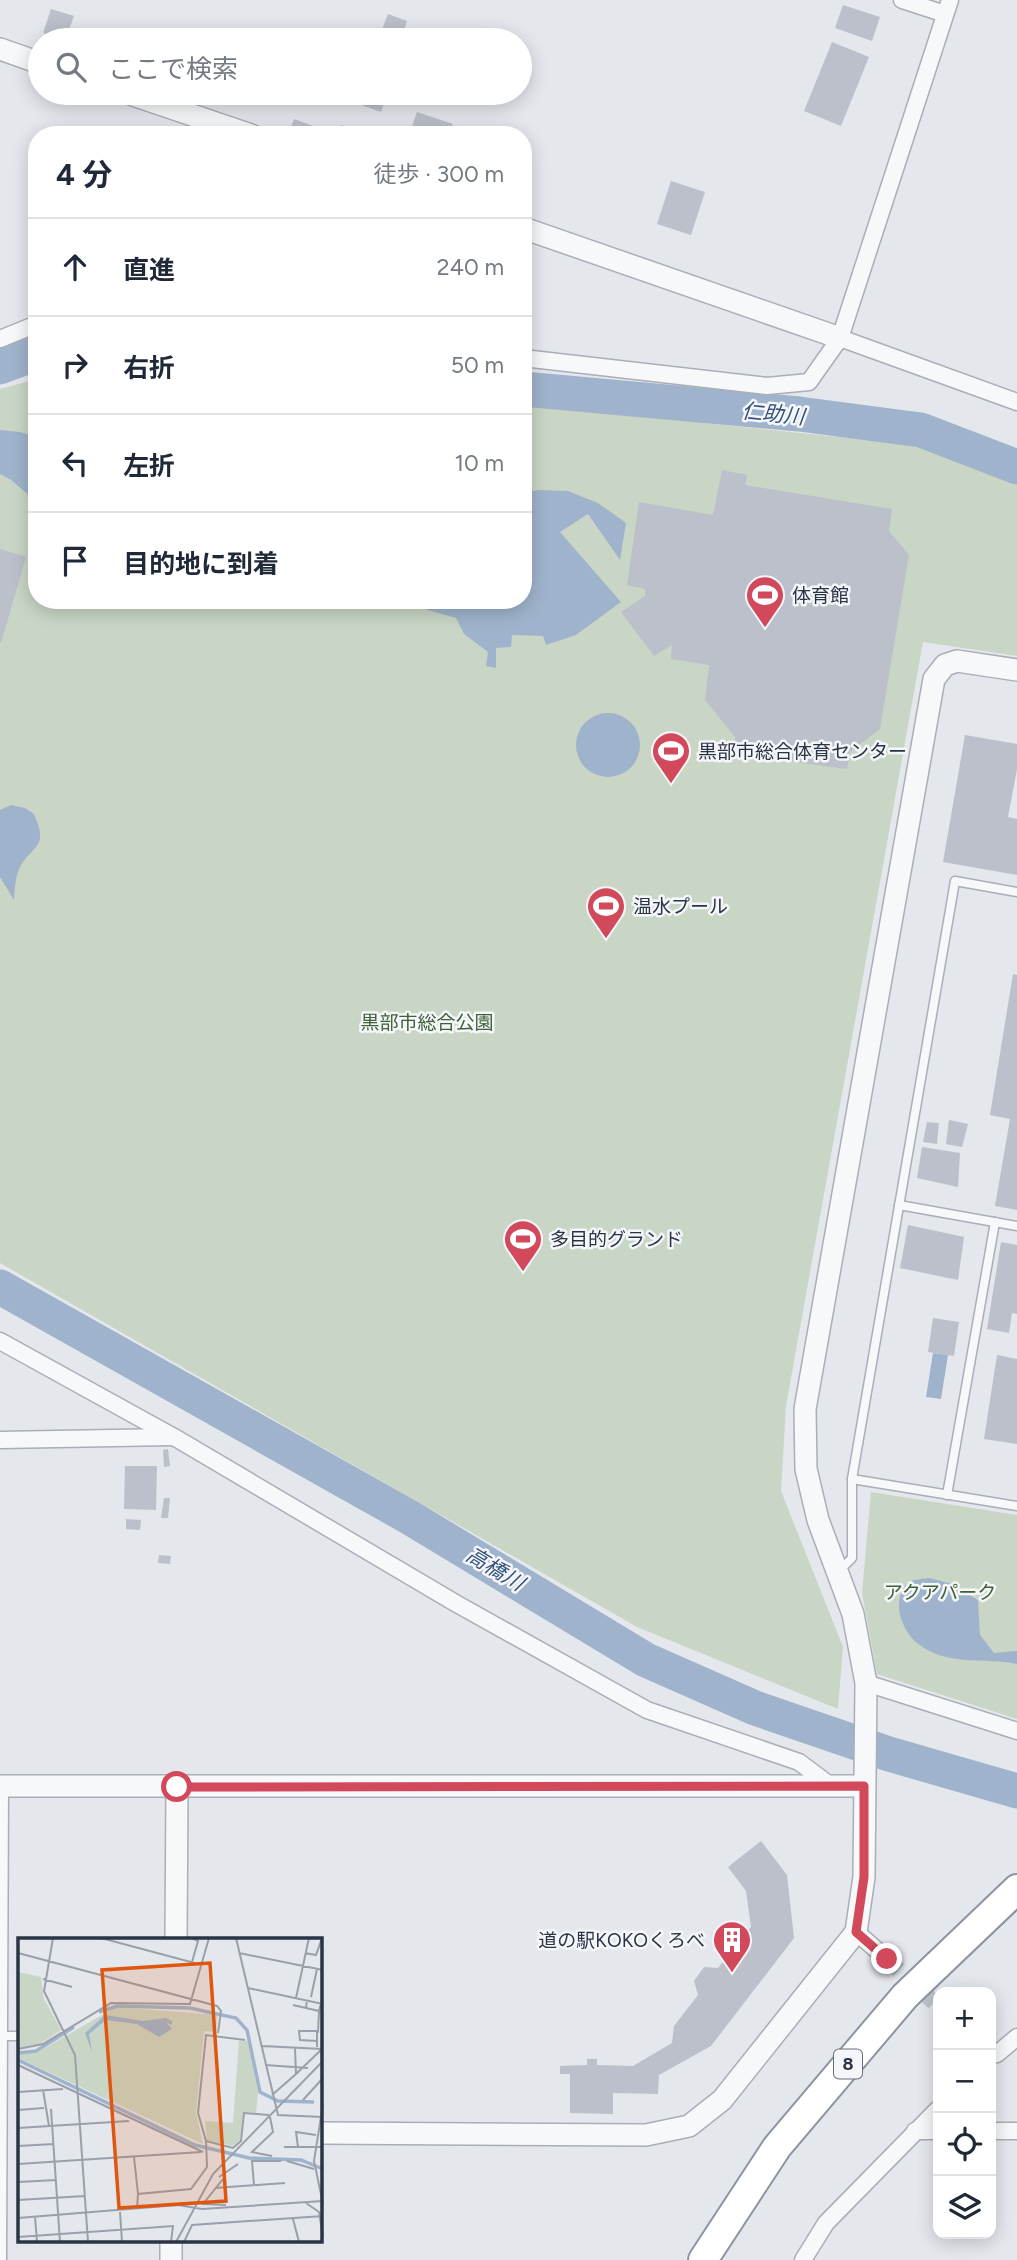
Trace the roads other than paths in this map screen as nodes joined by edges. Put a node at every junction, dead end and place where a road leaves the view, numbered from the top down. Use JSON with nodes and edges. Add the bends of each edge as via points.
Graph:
{"nodes":[{"id":1,"x":902,"y":0,"type":"edge"},
{"id":2,"x":947,"y":7,"type":"edge"},
{"id":3,"x":0,"y":49,"type":"edge"},
{"id":4,"x":28,"y":59,"type":"edge"},
{"id":5,"x":162,"y":105,"type":"edge"},
{"id":6,"x":224,"y":126,"type":"edge"},
{"id":7,"x":532,"y":231,"type":"edge"},
{"id":8,"x":28,"y":328,"type":"edge"},
{"id":9,"x":840,"y":338,"type":"junction"},
{"id":10,"x":0,"y":339,"type":"edge"},
{"id":11,"x":532,"y":359,"type":"edge"},
{"id":12,"x":1017,"y":402,"type":"edge"},
{"id":13,"x":1017,"y":670,"type":"edge"},
{"id":14,"x":1017,"y":892,"type":"edge"},
{"id":15,"x":899,"y":1205,"type":"junction"},
{"id":16,"x":995,"y":1222,"type":"junction"},
{"id":17,"x":1017,"y":1226,"type":"edge"},
{"id":18,"x":0,"y":1340,"type":"edge"},
{"id":19,"x":174,"y":1437,"type":"junction"},
{"id":20,"x":0,"y":1440,"type":"edge"},
{"id":21,"x":852,"y":1479,"type":"junction"},
{"id":22,"x":947,"y":1495,"type":"junction"},
{"id":23,"x":1017,"y":1506,"type":"edge"},
{"id":24,"x":838,"y":1573,"type":"junction"},
{"id":25,"x":866,"y":1691,"type":"junction"},
{"id":26,"x":1017,"y":1731,"type":"edge"},
{"id":27,"x":2,"y":1786,"type":"edge"},
{"id":28,"x":831,"y":1786,"type":"junction"},
{"id":29,"x":864,"y":1786,"type":"junction"},
{"id":30,"x":177,"y":1787,"type":"junction"},
{"id":31,"x":1017,"y":1889,"type":"edge"},
{"id":32,"x":1,"y":1900,"type":"edge"},
{"id":33,"x":856,"y":1932,"type":"junction"},
{"id":34,"x":176,"y":1938,"type":"edge"},
{"id":35,"x":887,"y":1959,"type":"tunnel mouth"},
{"id":36,"x":2,"y":2036,"type":"junction"},
{"id":37,"x":18,"y":2036,"type":"edge"},
{"id":38,"x":1017,"y":2037,"type":"edge"},
{"id":39,"x":996,"y":2053,"type":"edge"},
{"id":40,"x":934,"y":2113,"type":"edge"},
{"id":41,"x":915,"y":2131,"type":"junction"},
{"id":42,"x":933,"y":2131,"type":"edge"},
{"id":43,"x":996,"y":2131,"type":"edge"},
{"id":44,"x":1017,"y":2131,"type":"edge"},
{"id":45,"x":322,"y":2133,"type":"edge"},
{"id":46,"x":171,"y":2242,"type":"edge"},
{"id":47,"x":2,"y":2260,"type":"edge"},
{"id":48,"x":171,"y":2260,"type":"edge"},
{"id":49,"x":703,"y":2260,"type":"edge"},
{"id":50,"x":803,"y":2260,"type":"edge"}],
"edges":[{"from":1,"to":2,"type":"street"},
{"from":2,"to":9,"type":"street"},
{"from":3,"to":4,"type":"street"},
{"from":5,"to":6,"type":"street"},
{"from":7,"to":9,"type":"street"},
{"from":8,"to":10,"type":"street"},
{"from":9,"to":11,"type":"street","via":[[809,382],[768,386]]},
{"from":9,"to":12,"type":"street"},
{"from":13,"to":24,"type":"street","via":[[957,661],[934,679],[805,1409],[806,1469],[818,1520]]},
{"from":14,"to":15,"type":"lane","via":[[955,881]]},
{"from":15,"to":16,"type":"lane"},
{"from":15,"to":21,"type":"lane"},
{"from":16,"to":17,"type":"lane"},
{"from":16,"to":22,"type":"lane"},
{"from":18,"to":19,"type":"street"},
{"from":19,"to":20,"type":"street"},
{"from":19,"to":28,"type":"street","via":[[647,1710],[799,1762]]},
{"from":21,"to":22,"type":"lane"},
{"from":21,"to":24,"type":"lane","via":[[852,1558]]},
{"from":22,"to":23,"type":"lane"},
{"from":24,"to":25,"type":"street","via":[[853,1614]]},
{"from":25,"to":26,"type":"street"},
{"from":25,"to":29,"type":"street"},
{"from":27,"to":30,"type":"street"},
{"from":27,"to":32,"type":"lane"},
{"from":28,"to":29,"type":"street"},
{"from":28,"to":30,"type":"street"},
{"from":29,"to":33,"type":"street","via":[[864,1877]]},
{"from":30,"to":34,"type":"street"},
{"from":31,"to":49,"type":"highway","number":"8","via":[[905,1996],[777,2147]]},
{"from":32,"to":36,"type":"lane"},
{"from":33,"to":35,"type":"street"},
{"from":33,"to":45,"type":"street","via":[[722,2100],[689,2126],[646,2135]]},
{"from":36,"to":37,"type":"lane"},
{"from":36,"to":47,"type":"lane"},
{"from":38,"to":39,"type":"street"},
{"from":40,"to":41,"type":"street"},
{"from":41,"to":42,"type":"street"},
{"from":41,"to":50,"type":"street","via":[[826,2223]]},
{"from":43,"to":44,"type":"street"},
{"from":46,"to":48,"type":"street"}]}
